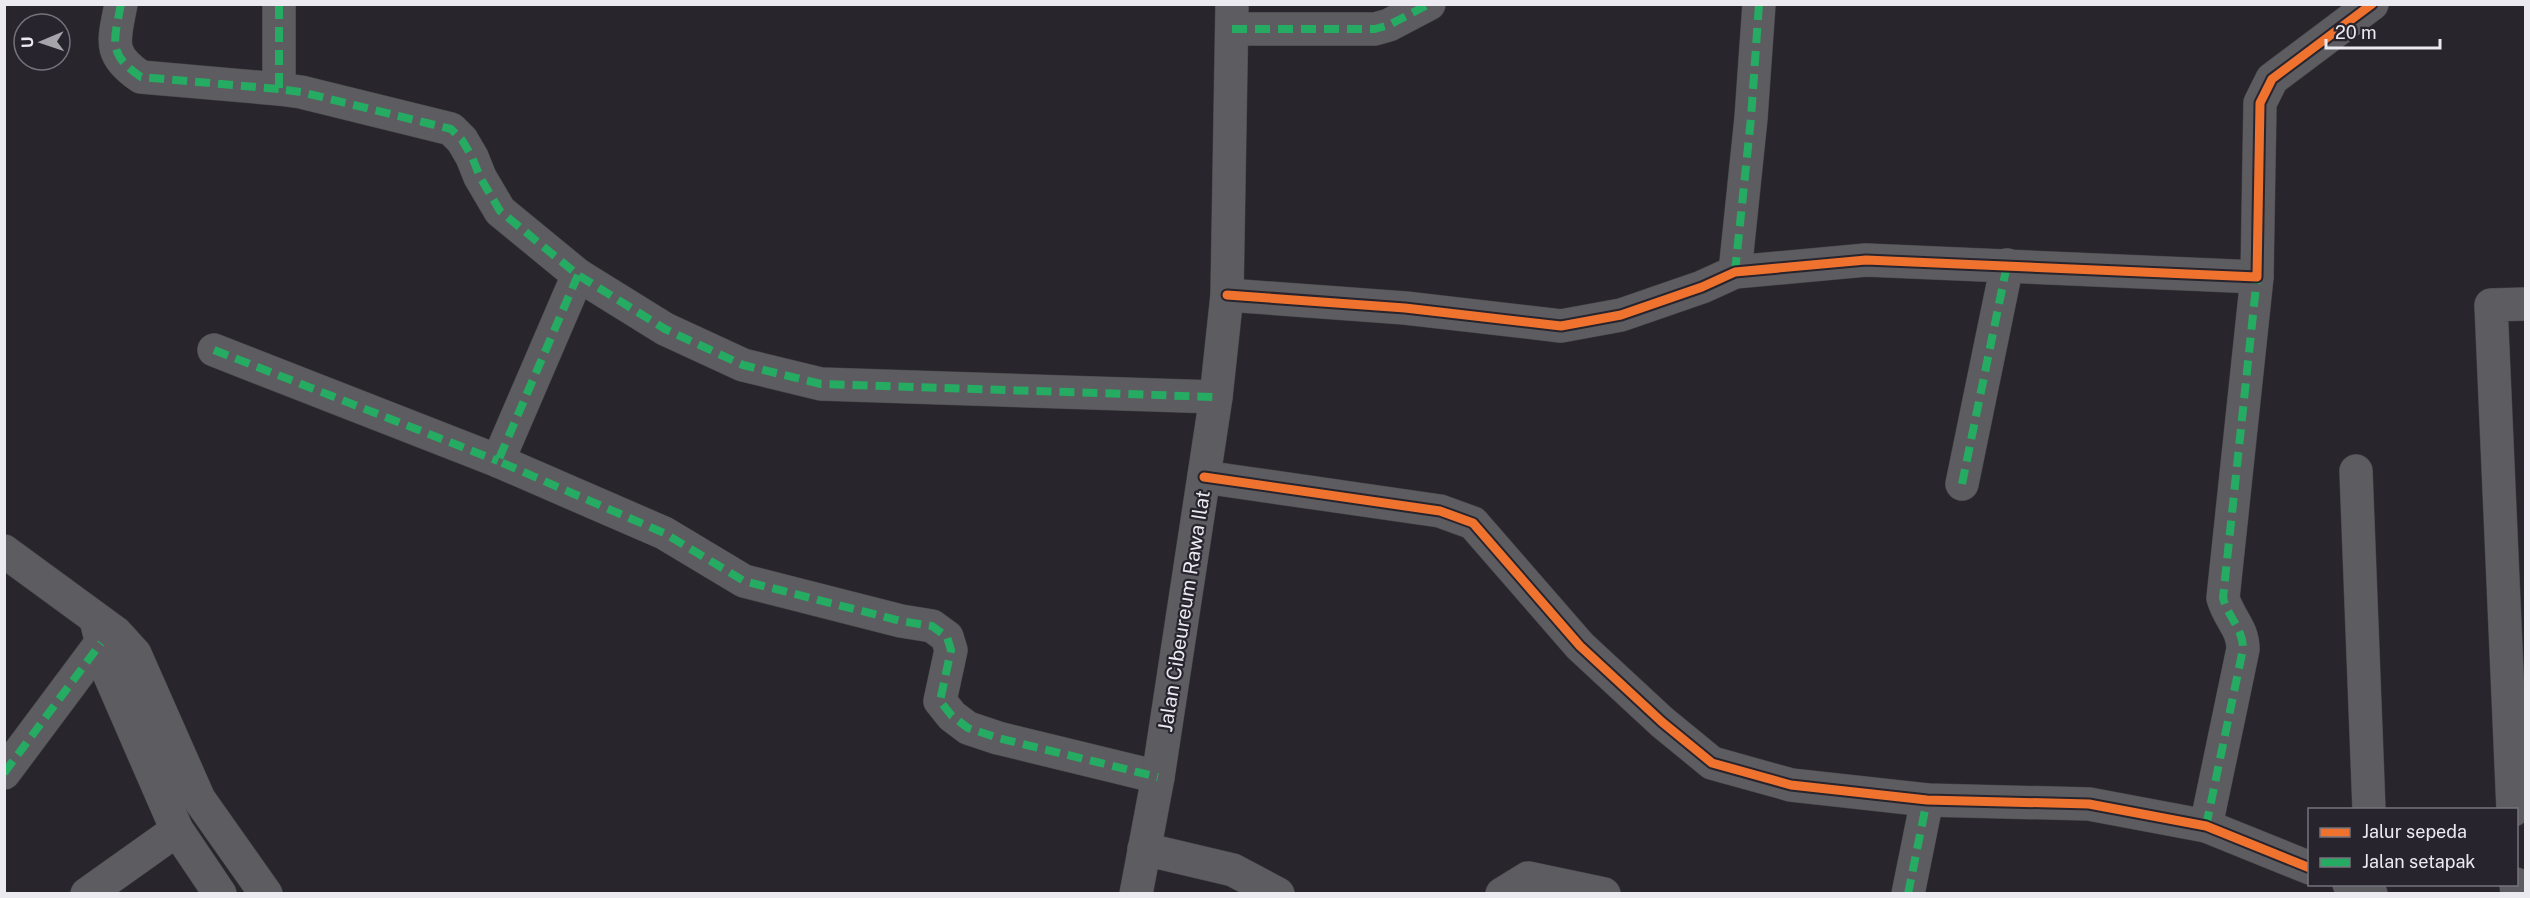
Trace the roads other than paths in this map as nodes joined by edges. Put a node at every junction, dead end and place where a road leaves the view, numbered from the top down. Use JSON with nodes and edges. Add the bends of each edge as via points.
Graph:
{"nodes":[{"id":1,"x":120,"y":4,"type":"edge"},
{"id":2,"x":279,"y":4,"type":"edge"},
{"id":3,"x":1430,"y":4,"type":"edge"},
{"id":4,"x":1758,"y":4,"type":"edge"},
{"id":5,"x":2372,"y":4,"type":"edge"},
{"id":6,"x":1232,"y":17,"type":"edge"},
{"id":7,"x":279,"y":89,"type":"junction"},
{"id":8,"x":2007,"y":265,"type":"junction"},
{"id":9,"x":1735,"y":272,"type":"junction"},
{"id":10,"x":578,"y":275,"type":"junction"},
{"id":11,"x":2258,"y":277,"type":"junction"},
{"id":12,"x":1227,"y":295,"type":"junction"},
{"id":13,"x":2526,"y":304,"type":"edge"},
{"id":14,"x":214,"y":350,"type":"dead end"},
{"id":15,"x":1216,"y":397,"type":"junction"},
{"id":16,"x":498,"y":461,"type":"junction"},
{"id":17,"x":2356,"y":471,"type":"dead end"},
{"id":18,"x":1204,"y":477,"type":"junction"},
{"id":19,"x":1962,"y":484,"type":"dead end"},
{"id":20,"x":4,"y":551,"type":"edge"},
{"id":21,"x":99,"y":632,"type":"junction"},
{"id":22,"x":4,"y":773,"type":"edge"},
{"id":23,"x":1158,"y":777,"type":"junction"},
{"id":24,"x":1927,"y":800,"type":"junction"},
{"id":25,"x":2369,"y":808,"type":"edge"},
{"id":26,"x":2513,"y":808,"type":"edge"},
{"id":27,"x":2206,"y":825,"type":"junction"},
{"id":28,"x":177,"y":830,"type":"junction"},
{"id":29,"x":1144,"y":849,"type":"junction"},
{"id":30,"x":2308,"y":867,"type":"edge"},
{"id":31,"x":2352,"y":886,"type":"edge"},
{"id":32,"x":87,"y":894,"type":"edge"},
{"id":33,"x":220,"y":894,"type":"edge"},
{"id":34,"x":266,"y":894,"type":"edge"},
{"id":35,"x":1136,"y":894,"type":"edge"},
{"id":36,"x":1278,"y":894,"type":"edge"},
{"id":37,"x":1503,"y":894,"type":"edge"},
{"id":38,"x":1604,"y":894,"type":"edge"},
{"id":39,"x":1908,"y":894,"type":"edge"},
{"id":40,"x":2372,"y":894,"type":"edge"}],
"edges":[{"from":1,"to":7,"type":"street","via":[[114,43],[123,65],[141,77]]},
{"from":2,"to":7,"type":"street"},
{"from":3,"to":6,"type":"street","via":[[1375,29]]},
{"from":4,"to":9,"type":"street"},
{"from":5,"to":11,"type":"street","via":[[2272,79],[2260,103]]},
{"from":6,"to":12,"type":"street","name":"Jalan Cibeureum Rawa Ilat"},
{"from":7,"to":10,"type":"street","via":[[451,129],[467,149],[500,211]]},
{"from":8,"to":9,"type":"street","via":[[1866,260]]},
{"from":8,"to":11,"type":"street"},
{"from":8,"to":19,"type":"street"},
{"from":9,"to":12,"type":"street","via":[[1621,315],[1560,326],[1406,308]]},
{"from":10,"to":15,"type":"street","via":[[666,329],[743,365],[821,384]]},
{"from":10,"to":16,"type":"street"},
{"from":11,"to":27,"type":"street","via":[[2223,598],[2228,614],[2241,631],[2244,649]]},
{"from":12,"to":15,"type":"street","name":"Jalan Cibeureum Rawa Ilat"},
{"from":13,"to":26,"type":"street","via":[[2491,305]]},
{"from":14,"to":16,"type":"street"},
{"from":15,"to":18,"type":"street","name":"Jalan Cibeureum Rawa Ilat"},
{"from":16,"to":23,"type":"street","via":[[664,533],[744,581],[932,626],[947,636],[951,650],[940,701],[968,728]]},
{"from":17,"to":25,"type":"street"},
{"from":18,"to":23,"type":"street","name":"Jalan Cibeureum Rawa Ilat"},
{"from":18,"to":24,"type":"street","via":[[1440,511],[1473,523],[1580,646],[1712,763],[1791,785]]},
{"from":20,"to":21,"type":"street"},
{"from":21,"to":22,"type":"street"},
{"from":21,"to":28,"type":"street","via":[[110,676]]},
{"from":21,"to":34,"type":"street","via":[[116,633],[135,654],[199,799]]},
{"from":23,"to":29,"type":"street","name":"Jalan Cibeureum Rawa Ilat"},
{"from":24,"to":27,"type":"street","via":[[2089,804]]},
{"from":24,"to":39,"type":"street"},
{"from":27,"to":30,"type":"street"},
{"from":28,"to":32,"type":"street"},
{"from":28,"to":33,"type":"street"},
{"from":29,"to":35,"type":"street","name":"Jalan Cibeureum Rawa Ilat"},
{"from":29,"to":36,"type":"street","via":[[1233,870]]},
{"from":31,"to":40,"type":"street"},
{"from":37,"to":38,"type":"street","via":[[1528,878]]}]}
